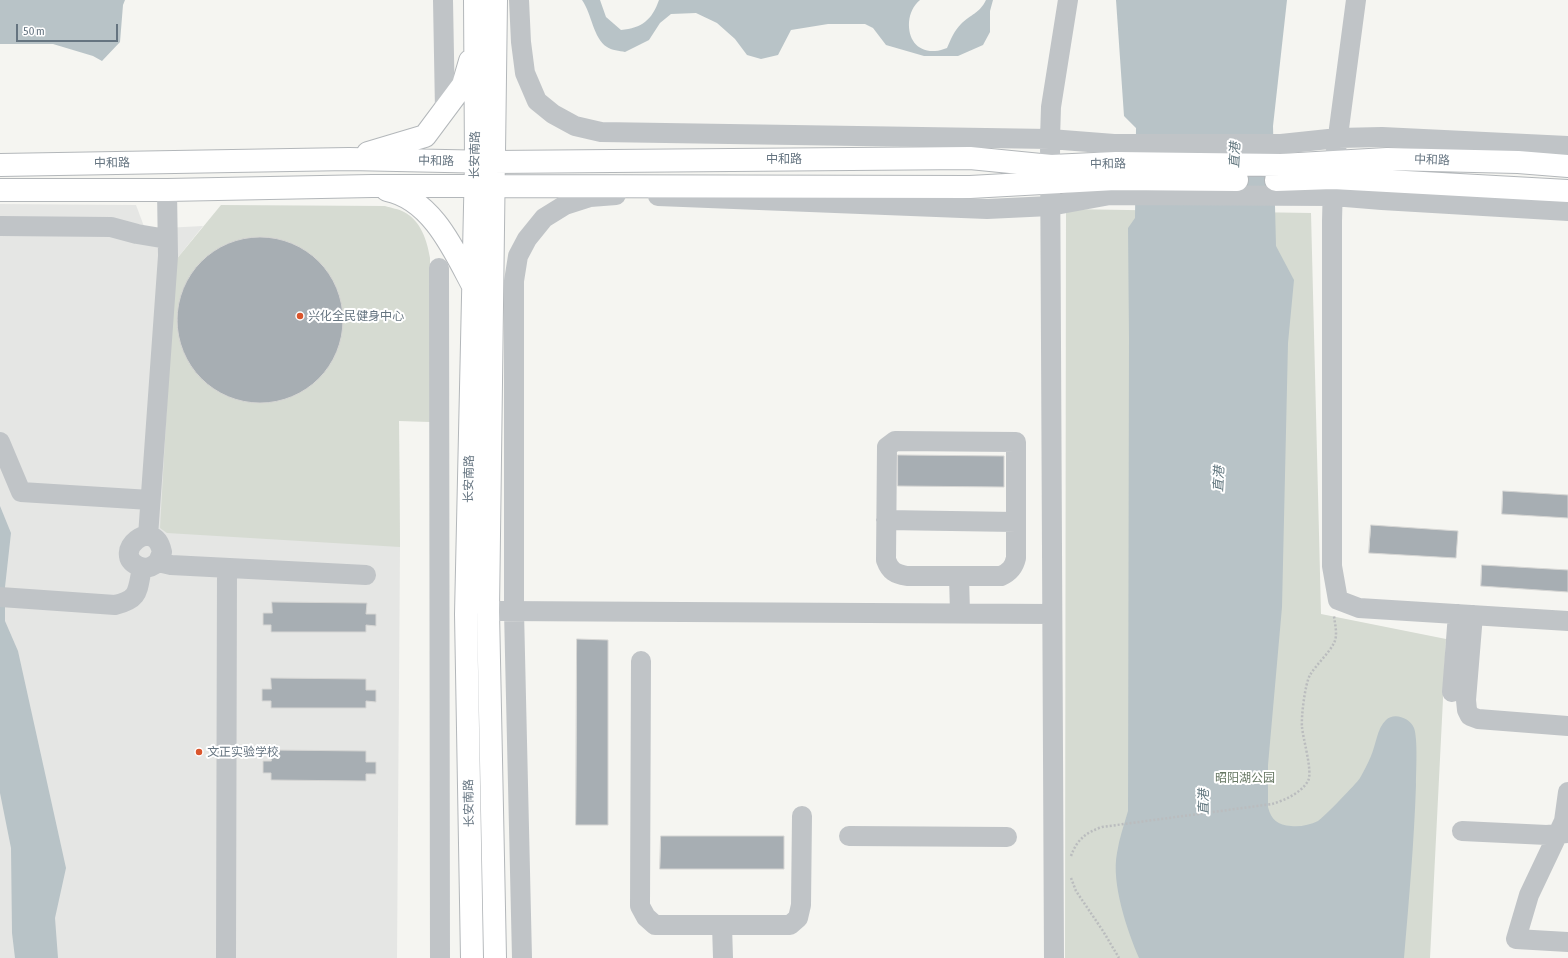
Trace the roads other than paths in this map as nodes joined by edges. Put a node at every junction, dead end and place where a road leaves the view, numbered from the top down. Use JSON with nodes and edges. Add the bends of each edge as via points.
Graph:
{"nodes":[{"id":1,"x":443,"y":0,"type":"edge"},
{"id":2,"x":475,"y":0,"type":"edge"},
{"id":3,"x":496,"y":0,"type":"edge"},
{"id":4,"x":520,"y":0,"type":"edge"},
{"id":5,"x":1068,"y":0,"type":"edge"},
{"id":6,"x":1356,"y":0,"type":"edge"},
{"id":7,"x":476,"y":39,"type":"junction"},
{"id":8,"x":445,"y":110,"type":"junction"},
{"id":9,"x":1338,"y":138,"type":"junction"},
{"id":10,"x":1050,"y":139,"type":"junction"},
{"id":11,"x":1568,"y":146,"type":"edge"},
{"id":12,"x":349,"y":159,"type":"junction"},
{"id":13,"x":485,"y":162,"type":"junction"},
{"id":14,"x":0,"y":165,"type":"edge"},
{"id":15,"x":1568,"y":166,"type":"edge"},
{"id":16,"x":1113,"y":170,"type":"junction"},
{"id":17,"x":1281,"y":171,"type":"junction"},
{"id":18,"x":1051,"y":174,"type":"junction"},
{"id":19,"x":1334,"y":178,"type":"junction"},
{"id":20,"x":372,"y":186,"type":"junction"},
{"id":21,"x":484,"y":186,"type":"junction"},
{"id":22,"x":0,"y":190,"type":"edge"},
{"id":23,"x":167,"y":190,"type":"junction"},
{"id":24,"x":1568,"y":191,"type":"edge"},
{"id":25,"x":1050,"y":206,"type":"junction"},
{"id":26,"x":1568,"y":211,"type":"edge"},
{"id":27,"x":0,"y":226,"type":"edge"},
{"id":28,"x":167,"y":238,"type":"junction"},
{"id":29,"x":439,"y":268,"type":"dead end"},
{"id":30,"x":472,"y":284,"type":"junction"},
{"id":31,"x":0,"y":442,"type":"edge"},
{"id":32,"x":150,"y":500,"type":"junction"},
{"id":33,"x":886,"y":520,"type":"junction"},
{"id":34,"x":1016,"y":522,"type":"junction"},
{"id":35,"x":148,"y":536,"type":"junction"},
{"id":36,"x":150,"y":565,"type":"junction"},
{"id":37,"x":227,"y":568,"type":"junction"},
{"id":38,"x":366,"y":575,"type":"dead end"},
{"id":39,"x":959,"y":576,"type":"junction"},
{"id":40,"x":6,"y":597,"type":"edge"},
{"id":41,"x":488,"y":611,"type":"junction"},
{"id":42,"x":514,"y":611,"type":"junction"},
{"id":43,"x":960,"y":613,"type":"junction"},
{"id":44,"x":1052,"y":614,"type":"junction"},
{"id":45,"x":1465,"y":615,"type":"junction"},
{"id":46,"x":1568,"y":621,"type":"edge"},
{"id":47,"x":641,"y":661,"type":"dead end"},
{"id":48,"x":1452,"y":692,"type":"dead end"},
{"id":49,"x":1568,"y":726,"type":"edge"},
{"id":50,"x":1568,"y":792,"type":"edge"},
{"id":51,"x":802,"y":816,"type":"dead end"},
{"id":52,"x":1462,"y":831,"type":"dead end"},
{"id":53,"x":1563,"y":833,"type":"edge"},
{"id":54,"x":849,"y":836,"type":"dead end"},
{"id":55,"x":1007,"y":837,"type":"dead end"},
{"id":56,"x":722,"y":925,"type":"junction"},
{"id":57,"x":1568,"y":942,"type":"edge"},
{"id":58,"x":226,"y":958,"type":"edge"},
{"id":59,"x":440,"y":958,"type":"edge"},
{"id":60,"x":472,"y":958,"type":"edge"},
{"id":61,"x":495,"y":958,"type":"edge"},
{"id":62,"x":522,"y":958,"type":"edge"},
{"id":63,"x":723,"y":958,"type":"edge"},
{"id":64,"x":1054,"y":958,"type":"edge"}],
"edges":[{"from":1,"to":8,"type":"street"},
{"from":2,"to":7,"type":"main road","name":"长安南路"},
{"from":3,"to":13,"type":"main road","name":"长安南路"},
{"from":4,"to":10,"type":"street","via":[[524,73],[537,101],[553,114],[575,126],[601,132]]},
{"from":5,"to":10,"type":"street","via":[[1050,107]]},
{"from":6,"to":9,"type":"street"},
{"from":7,"to":8,"type":"main road","via":[[463,85]]},
{"from":7,"to":13,"type":"main road","name":"长安南路"},
{"from":8,"to":12,"type":"main road","via":[[425,136]]},
{"from":9,"to":11,"type":"street","via":[[1382,137]]},
{"from":9,"to":17,"type":"street"},
{"from":9,"to":19,"type":"street"},
{"from":10,"to":16,"type":"street"},
{"from":10,"to":18,"type":"street"},
{"from":12,"to":13,"type":"main road","name":"中和路"},
{"from":12,"to":14,"type":"main road","name":"中和路"},
{"from":13,"to":18,"type":"main road","name":"中和路","via":[[970,158]]},
{"from":13,"to":21,"type":"main road","name":"长安南路"},
{"from":15,"to":19,"type":"main road","name":"中和路","via":[[1518,162],[1387,159]]},
{"from":16,"to":17,"type":"main road","name":"中和路"},
{"from":16,"to":17,"type":"street"},
{"from":16,"to":18,"type":"main road","name":"中和路"},
{"from":16,"to":25,"type":"street"},
{"from":17,"to":19,"type":"main road","name":"中和路"},
{"from":18,"to":21,"type":"main road","name":"中和路","via":[[970,187]]},
{"from":18,"to":25,"type":"street"},
{"from":19,"to":24,"type":"main road","name":"中和路"},
{"from":19,"to":26,"type":"street","via":[[1382,200]]},
{"from":19,"to":45,"type":"street","via":[[1332,566],[1338,600],[1359,608]]},
{"from":20,"to":21,"type":"main road","name":"中和路"},
{"from":20,"to":23,"type":"main road","name":"中和路"},
{"from":20,"to":30,"type":"main road","via":[[396,191],[427,214],[441,229]]},
{"from":21,"to":30,"type":"main road","name":"长安南路"},
{"from":21,"to":41,"type":"main road","name":"长安南路"},
{"from":22,"to":23,"type":"main road","name":"中和路"},
{"from":23,"to":28,"type":"street"},
{"from":25,"to":42,"type":"street","via":[[987,209],[621,195],[590,197],[565,205],[544,218],[527,239],[518,256],[514,281]]},
{"from":25,"to":44,"type":"street"},
{"from":27,"to":28,"type":"street","via":[[111,227]]},
{"from":28,"to":32,"type":"street"},
{"from":29,"to":59,"type":"street"},
{"from":30,"to":60,"type":"main road","name":"长安南路","via":[[466,614]]},
{"from":31,"to":32,"type":"street","via":[[21,492]]},
{"from":32,"to":35,"type":"street"},
{"from":33,"to":34,"type":"street"},
{"from":33,"to":34,"type":"street","via":[[887,447],[895,441],[1016,442]]},
{"from":33,"to":39,"type":"street","via":[[886,560],[889,569],[907,576]]},
{"from":34,"to":39,"type":"street","via":[[1016,558],[1014,566],[1008,572],[1001,576]]},
{"from":35,"to":36,"type":"street","via":[[153,537],[161,546],[161,558]]},
{"from":35,"to":36,"type":"street","via":[[142,536],[132,543],[130,556],[136,566]]},
{"from":36,"to":37,"type":"street"},
{"from":36,"to":40,"type":"street","via":[[136,593],[129,601],[115,605]]},
{"from":37,"to":38,"type":"street"},
{"from":37,"to":58,"type":"street"},
{"from":39,"to":43,"type":"street"},
{"from":41,"to":42,"type":"street"},
{"from":41,"to":61,"type":"main road","name":"长安南路"},
{"from":42,"to":43,"type":"street"},
{"from":42,"to":62,"type":"street"},
{"from":43,"to":44,"type":"street"},
{"from":44,"to":64,"type":"street"},
{"from":45,"to":46,"type":"street"},
{"from":45,"to":48,"type":"street"},
{"from":45,"to":49,"type":"street","via":[[1466,700],[1470,716],[1478,719]]},
{"from":47,"to":56,"type":"street","via":[[640,906],[646,918],[654,925]]},
{"from":50,"to":53,"type":"street"},
{"from":51,"to":56,"type":"street","via":[[801,906],[798,918],[790,925]]},
{"from":52,"to":53,"type":"street","via":[[1547,835]]},
{"from":53,"to":57,"type":"street","via":[[1529,895],[1516,938]]},
{"from":54,"to":55,"type":"street"},
{"from":56,"to":63,"type":"street"}]}
